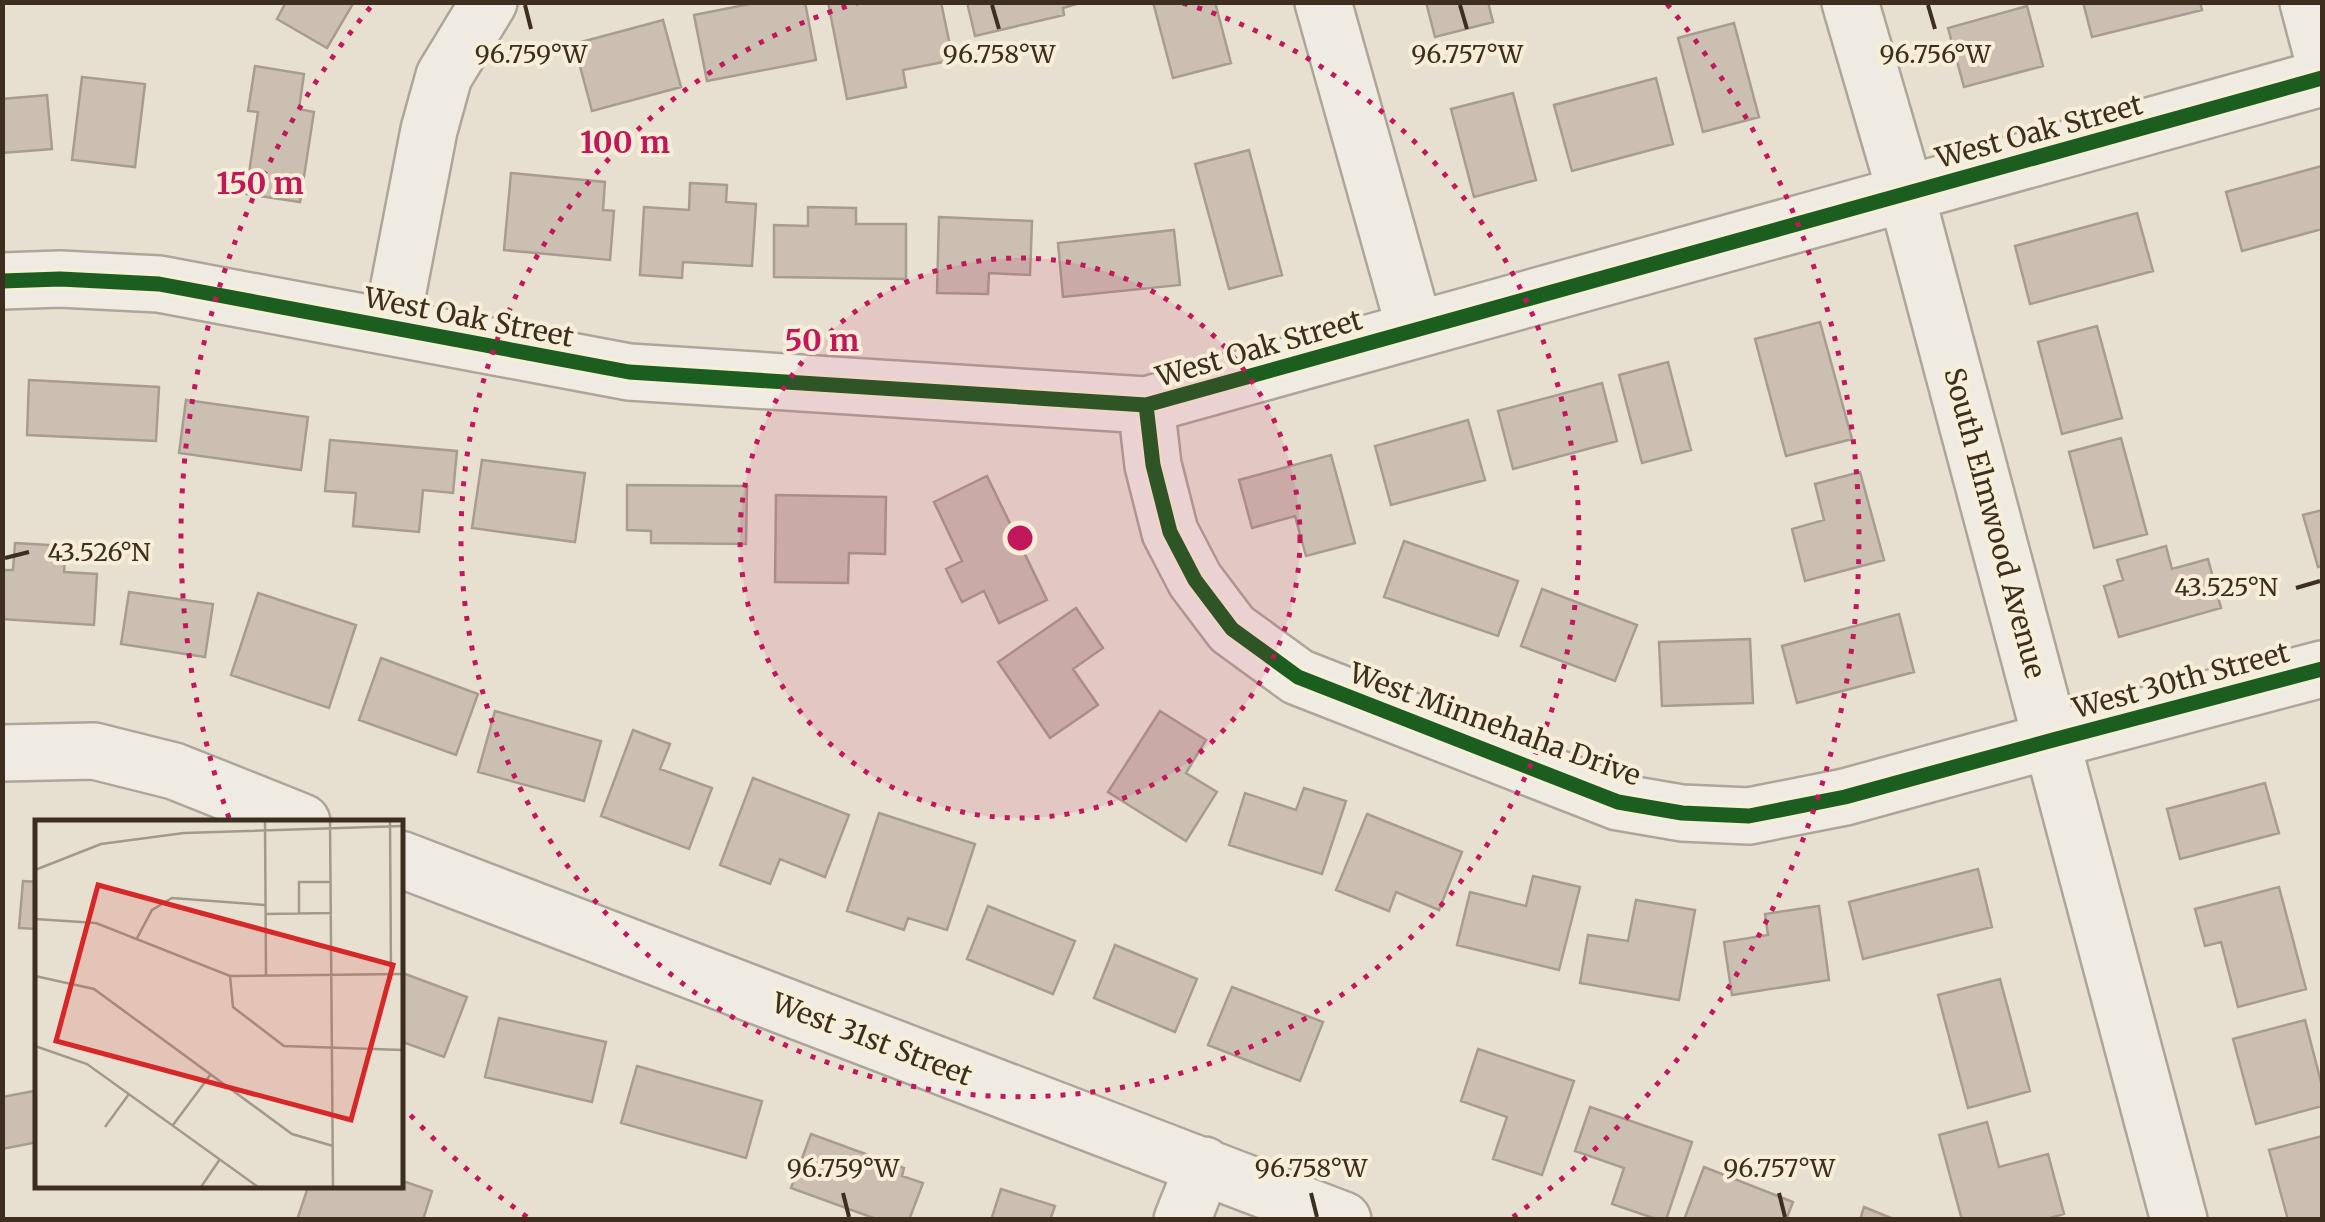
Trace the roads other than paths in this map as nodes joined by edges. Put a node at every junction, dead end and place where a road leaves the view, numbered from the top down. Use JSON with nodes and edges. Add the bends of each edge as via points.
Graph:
{"nodes":[{"id":1,"x":489,"y":2,"type":"edge"},
{"id":2,"x":1323,"y":2,"type":"edge"},
{"id":3,"x":1850,"y":2,"type":"edge"},
{"id":4,"x":2308,"y":2,"type":"edge"},
{"id":5,"x":2322,"y":54,"type":"edge"},
{"id":6,"x":2322,"y":78,"type":"edge"},
{"id":7,"x":1906,"y":194,"type":"junction"},
{"id":8,"x":2,"y":282,"type":"edge"},
{"id":9,"x":390,"y":327,"type":"junction"},
{"id":10,"x":1415,"y":330,"type":"junction"},
{"id":11,"x":1146,"y":405,"type":"junction"},
{"id":12,"x":2322,"y":669,"type":"edge"},
{"id":13,"x":2053,"y":740,"type":"junction"},
{"id":14,"x":2,"y":753,"type":"edge"},
{"id":15,"x":297,"y":820,"type":"edge"},
{"id":16,"x":402,"y":861,"type":"edge"},
{"id":17,"x":1204,"y":1165,"type":"junction"},
{"id":18,"x":1182,"y":1220,"type":"edge"},
{"id":19,"x":1344,"y":1220,"type":"edge"},
{"id":20,"x":2179,"y":1220,"type":"edge"}],
"edges":[{"from":1,"to":9,"type":"street","via":[[444,76]]},
{"from":2,"to":10,"type":"street"},
{"from":3,"to":7,"type":"street","name":"South Elmwood Avenue"},
{"from":4,"to":5,"type":"street"},
{"from":6,"to":7,"type":"street","name":"West Oak Street"},
{"from":7,"to":10,"type":"street","name":"West Oak Street"},
{"from":7,"to":13,"type":"street","name":"South Elmwood Avenue"},
{"from":8,"to":9,"type":"street","name":"West Oak Street","via":[[159,284]]},
{"from":9,"to":11,"type":"street","name":"West Oak Street","via":[[629,372]]},
{"from":10,"to":11,"type":"street","name":"West Oak Street"},
{"from":11,"to":13,"type":"street","name":"West Minnehaha Drive","via":[[1170,532],[1232,629],[1298,677],[1618,802],[1749,816]]},
{"from":12,"to":13,"type":"street","name":"West 30th Street"},
{"from":13,"to":20,"type":"street","name":"South Elmwood Avenue"},
{"from":14,"to":15,"type":"street","via":[[94,751],[174,771]]},
{"from":16,"to":17,"type":"street","name":"West 31st Street"},
{"from":17,"to":18,"type":"street"},
{"from":17,"to":19,"type":"street","name":"West 31st Street"}]}
